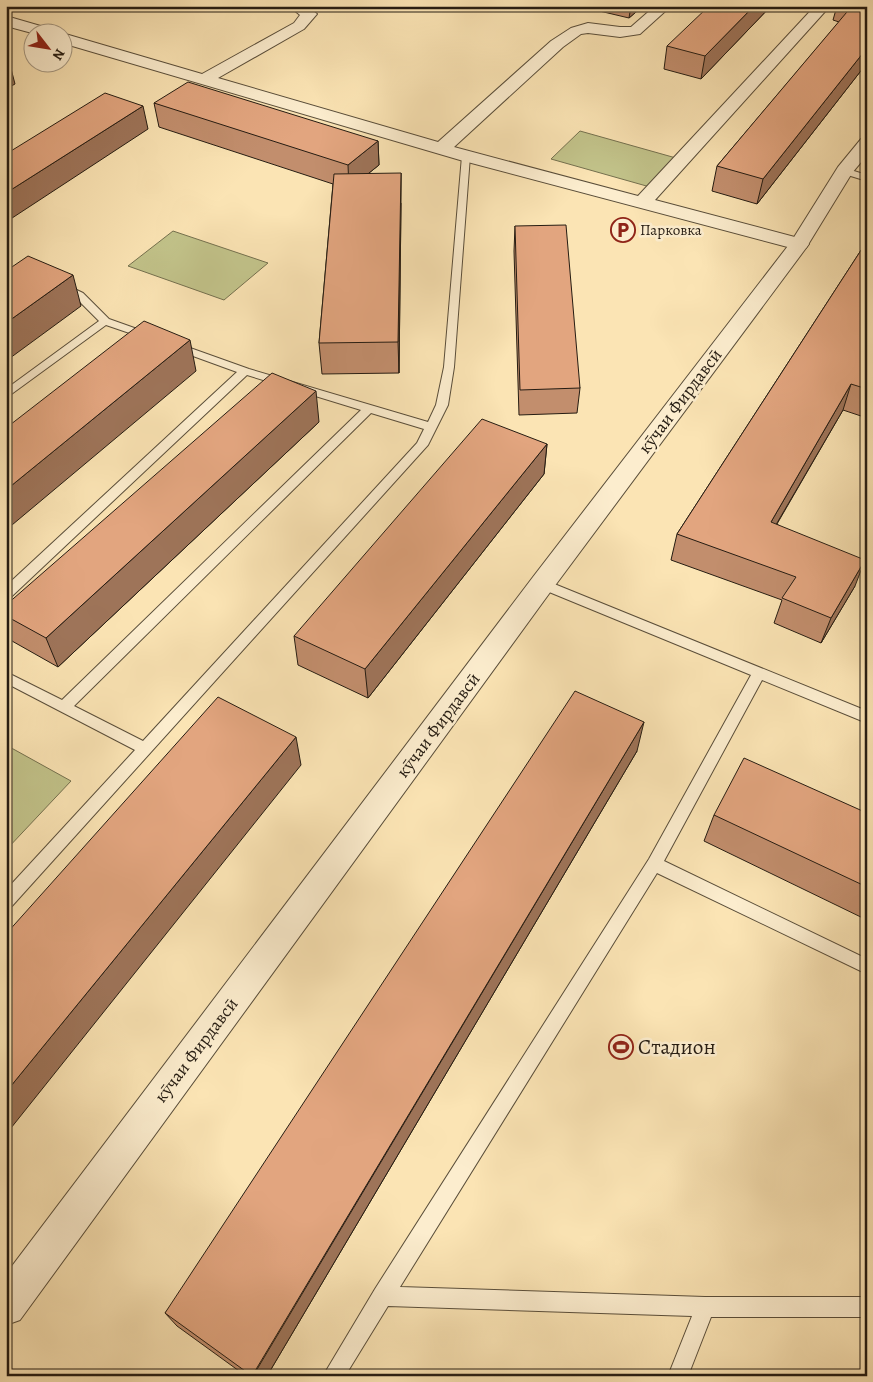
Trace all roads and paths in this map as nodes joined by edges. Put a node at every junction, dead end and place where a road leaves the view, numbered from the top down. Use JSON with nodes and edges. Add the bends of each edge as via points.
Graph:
{"nodes":[{"id":1,"x":296,"y":6,"type":"edge"},
{"id":2,"x":664,"y":6,"type":"edge"},
{"id":3,"x":823,"y":6,"type":"edge"},
{"id":4,"x":6,"y":21,"type":"edge"},
{"id":5,"x":22,"y":25,"type":"edge"},
{"id":6,"x":72,"y":41,"type":"edge"},
{"id":7,"x":203,"y":80,"type":"junction"},
{"id":8,"x":867,"y":143,"type":"edge"},
{"id":9,"x":441,"y":149,"type":"junction"},
{"id":10,"x":466,"y":156,"type":"junction"},
{"id":11,"x":855,"y":174,"type":"edge"},
{"id":12,"x":642,"y":203,"type":"junction"},
{"id":13,"x":799,"y":244,"type":"junction"},
{"id":14,"x":51,"y":282,"type":"edge"},
{"id":15,"x":105,"y":320,"type":"junction"},
{"id":16,"x":245,"y":371,"type":"junction"},
{"id":17,"x":6,"y":395,"type":"edge"},
{"id":18,"x":369,"y":408,"type":"junction"},
{"id":19,"x":430,"y":427,"type":"junction"},
{"id":20,"x":542,"y":584,"type":"junction"},
{"id":21,"x":6,"y":594,"type":"edge"},
{"id":22,"x":760,"y":672,"type":"junction"},
{"id":23,"x":6,"y":677,"type":"edge"},
{"id":24,"x":64,"y":707,"type":"junction"},
{"id":25,"x":867,"y":717,"type":"edge"},
{"id":26,"x":145,"y":749,"type":"junction"},
{"id":27,"x":654,"y":864,"type":"junction"},
{"id":28,"x":6,"y":901,"type":"edge"},
{"id":29,"x":867,"y":967,"type":"edge"},
{"id":30,"x":382,"y":1296,"type":"junction"},
{"id":31,"x":7,"y":1304,"type":"edge"},
{"id":32,"x":705,"y":1307,"type":"junction"},
{"id":33,"x":867,"y":1307,"type":"edge"},
{"id":34,"x":333,"y":1376,"type":"edge"},
{"id":35,"x":678,"y":1376,"type":"edge"}],
"edges":[{"from":1,"to":7,"type":"street","via":[[309,14],[299,26]]},
{"from":2,"to":9,"type":"street","via":[[635,31],[588,28],[576,31],[557,44]]},
{"from":3,"to":12,"type":"street"},
{"from":4,"to":5,"type":"street"},
{"from":6,"to":7,"type":"street"},
{"from":7,"to":9,"type":"street"},
{"from":8,"to":11,"type":"street","name":"кӯчаи Фирдавсӣ"},
{"from":9,"to":10,"type":"street"},
{"from":10,"to":12,"type":"street"},
{"from":10,"to":19,"type":"lane","via":[[449,367],[442,405]]},
{"from":11,"to":13,"type":"street","name":"кӯчаи Фирдавсӣ"},
{"from":12,"to":13,"type":"street"},
{"from":13,"to":20,"type":"street","name":"кӯчаи Фирдавсӣ"},
{"from":14,"to":15,"type":"lane","via":[[79,295]]},
{"from":15,"to":16,"type":"lane"},
{"from":15,"to":17,"type":"lane"},
{"from":16,"to":18,"type":"lane"},
{"from":16,"to":21,"type":"lane"},
{"from":18,"to":19,"type":"lane"},
{"from":18,"to":24,"type":"lane"},
{"from":19,"to":26,"type":"lane","via":[[422,445]]},
{"from":20,"to":22,"type":"lane"},
{"from":20,"to":31,"type":"street","name":"кӯчаи Фирдавсӣ"},
{"from":22,"to":25,"type":"lane"},
{"from":22,"to":27,"type":"lane"},
{"from":23,"to":24,"type":"lane"},
{"from":24,"to":26,"type":"lane"},
{"from":26,"to":28,"type":"lane"},
{"from":27,"to":29,"type":"lane"},
{"from":27,"to":30,"type":"lane"},
{"from":30,"to":32,"type":"lane"},
{"from":30,"to":34,"type":"lane"},
{"from":32,"to":33,"type":"lane"},
{"from":32,"to":35,"type":"lane"}]}
